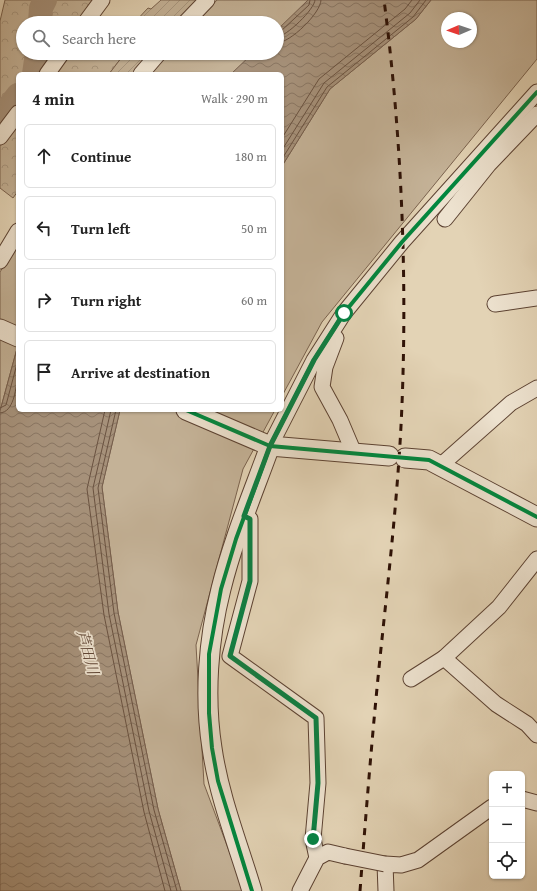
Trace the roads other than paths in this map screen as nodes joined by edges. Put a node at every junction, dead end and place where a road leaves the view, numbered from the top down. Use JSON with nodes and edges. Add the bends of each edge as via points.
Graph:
{"nodes":[{"id":1,"x":102,"y":0,"type":"edge"},
{"id":2,"x":207,"y":0,"type":"edge"},
{"id":3,"x":90,"y":16,"type":"edge"},
{"id":4,"x":192,"y":16,"type":"edge"},
{"id":5,"x":57,"y":60,"type":"edge"},
{"id":6,"x":153,"y":60,"type":"edge"},
{"id":7,"x":48,"y":72,"type":"edge"},
{"id":8,"x":143,"y":72,"type":"edge"},
{"id":9,"x":537,"y":92,"type":"edge"},
{"id":10,"x":537,"y":114,"type":"edge"},
{"id":11,"x":16,"y":116,"type":"edge"},
{"id":12,"x":0,"y":137,"type":"edge"},
{"id":13,"x":445,"y":219,"type":"dead end"},
{"id":14,"x":16,"y":234,"type":"edge"},
{"id":15,"x":0,"y":261,"type":"edge"},
{"id":16,"x":537,"y":298,"type":"edge"},
{"id":17,"x":496,"y":304,"type":"dead end"},
{"id":18,"x":336,"y":326,"type":"junction"},
{"id":19,"x":0,"y":329,"type":"edge"},
{"id":20,"x":16,"y":336,"type":"edge"},
{"id":21,"x":537,"y":388,"type":"edge"},
{"id":22,"x":284,"y":411,"type":"edge"},
{"id":23,"x":191,"y":412,"type":"edge"},
{"id":24,"x":284,"y":412,"type":"edge"},
{"id":25,"x":265,"y":444,"type":"junction"},
{"id":26,"x":354,"y":453,"type":"junction"},
{"id":27,"x":440,"y":466,"type":"junction"},
{"id":28,"x":244,"y":516,"type":"junction"},
{"id":29,"x":537,"y":517,"type":"edge"},
{"id":30,"x":537,"y":559,"type":"edge"},
{"id":31,"x":444,"y":658,"type":"junction"},
{"id":32,"x":411,"y":679,"type":"dead end"},
{"id":33,"x":537,"y":735,"type":"edge"},
{"id":34,"x":525,"y":800,"type":"edge"},
{"id":35,"x":537,"y":803,"type":"edge"},
{"id":36,"x":489,"y":809,"type":"edge"},
{"id":37,"x":317,"y":858,"type":"junction"},
{"id":38,"x":385,"y":864,"type":"junction"},
{"id":39,"x":252,"y":891,"type":"edge"},
{"id":40,"x":300,"y":891,"type":"edge"},
{"id":41,"x":386,"y":891,"type":"edge"}],
"edges":[{"from":1,"to":3,"type":"street"},
{"from":2,"to":4,"type":"street"},
{"from":5,"to":7,"type":"street"},
{"from":6,"to":8,"type":"street"},
{"from":9,"to":18,"type":"street","via":[[402,242]]},
{"from":10,"to":13,"type":"street","via":[[488,164]]},
{"from":11,"to":12,"type":"street"},
{"from":14,"to":15,"type":"street"},
{"from":16,"to":17,"type":"street"},
{"from":18,"to":22,"type":"street"},
{"from":18,"to":26,"type":"street","via":[[338,332],[325,367],[322,387]]},
{"from":19,"to":20,"type":"street"},
{"from":21,"to":27,"type":"street","via":[[511,404]]},
{"from":23,"to":25,"type":"street"},
{"from":24,"to":25,"type":"street"},
{"from":25,"to":26,"type":"street"},
{"from":25,"to":28,"type":"street"},
{"from":26,"to":27,"type":"street","via":[[429,460]]},
{"from":27,"to":29,"type":"street"},
{"from":28,"to":37,"type":"street","via":[[250,519],[250,581],[230,656],[316,718],[318,783],[313,839]]},
{"from":28,"to":39,"type":"street","via":[[219,597],[209,654],[209,713],[218,781]]},
{"from":30,"to":31,"type":"street","via":[[500,607]]},
{"from":31,"to":32,"type":"street"},
{"from":31,"to":33,"type":"street","via":[[496,704],[527,724]]},
{"from":34,"to":35,"type":"street"},
{"from":36,"to":38,"type":"street","via":[[418,860],[401,865]]},
{"from":37,"to":38,"type":"street","bridge":true,"via":[[328,852]]},
{"from":37,"to":40,"type":"street"},
{"from":38,"to":41,"type":"street"}]}
